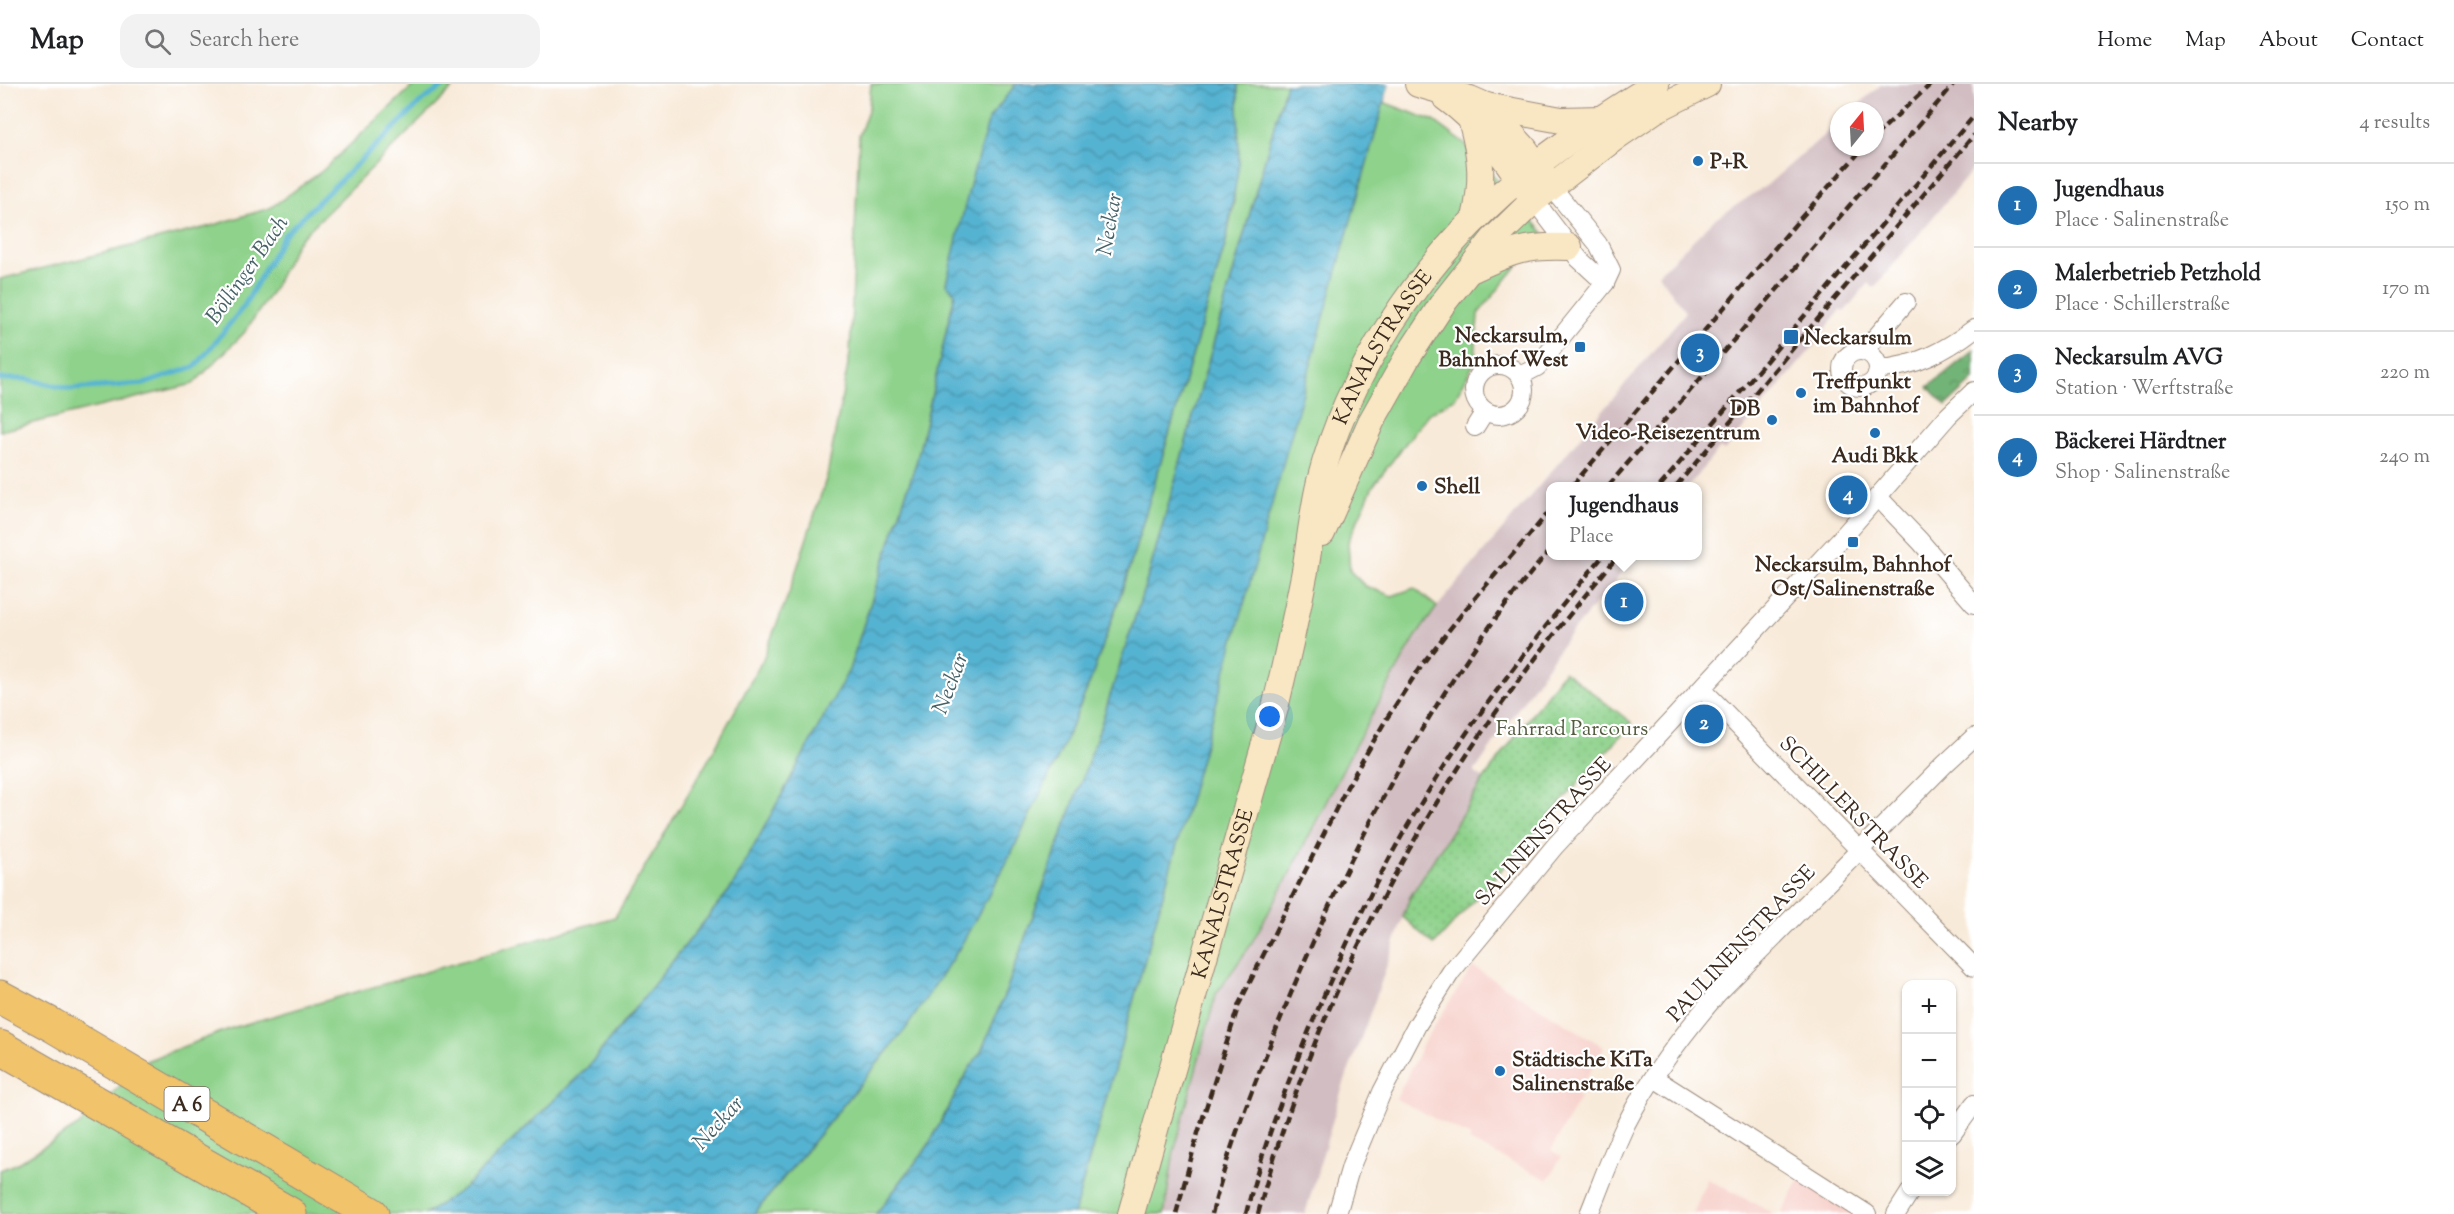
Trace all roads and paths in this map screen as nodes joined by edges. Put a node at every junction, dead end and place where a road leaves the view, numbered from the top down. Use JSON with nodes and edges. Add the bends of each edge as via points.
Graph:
{"nodes":[{"id":1,"x":1656,"y":84,"type":"edge"},
{"id":2,"x":1707,"y":84,"type":"edge"},
{"id":3,"x":1426,"y":86,"type":"edge"},
{"id":4,"x":1478,"y":112,"type":"junction"},
{"id":5,"x":1602,"y":118,"type":"junction"},
{"id":6,"x":1528,"y":172,"type":"junction"},
{"id":7,"x":1543,"y":193,"type":"junction"},
{"id":8,"x":1475,"y":219,"type":"junction"},
{"id":9,"x":1569,"y":248,"type":"junction"},
{"id":10,"x":1467,"y":272,"type":"junction"},
{"id":11,"x":1608,"y":277,"type":"junction"},
{"id":12,"x":1906,"y":302,"type":"dead end"},
{"id":13,"x":1974,"y":329,"type":"edge"},
{"id":14,"x":1864,"y":351,"type":"junction"},
{"id":15,"x":1879,"y":369,"type":"junction"},
{"id":16,"x":1520,"y":376,"type":"junction"},
{"id":17,"x":1974,"y":391,"type":"edge"},
{"id":18,"x":1485,"y":411,"type":"junction"},
{"id":19,"x":1475,"y":427,"type":"dead end"},
{"id":20,"x":1878,"y":497,"type":"junction"},
{"id":21,"x":1305,"y":572,"type":"junction"},
{"id":22,"x":1974,"y":604,"type":"edge"},
{"id":23,"x":1702,"y":689,"type":"junction"},
{"id":24,"x":1974,"y":737,"type":"edge"},
{"id":25,"x":1859,"y":851,"type":"junction"},
{"id":26,"x":1974,"y":967,"type":"edge"},
{"id":27,"x":0,"y":997,"type":"edge"},
{"id":28,"x":0,"y":1047,"type":"edge"},
{"id":29,"x":1654,"y":1078,"type":"junction"},
{"id":30,"x":1974,"y":1104,"type":"edge"},
{"id":31,"x":1956,"y":1129,"type":"edge"},
{"id":32,"x":1907,"y":1196,"type":"edge"},
{"id":33,"x":291,"y":1214,"type":"edge"},
{"id":34,"x":372,"y":1214,"type":"edge"},
{"id":35,"x":1131,"y":1214,"type":"edge"},
{"id":36,"x":1337,"y":1214,"type":"edge"},
{"id":37,"x":1589,"y":1214,"type":"edge"},
{"id":38,"x":1867,"y":1214,"type":"edge"},
{"id":39,"x":1896,"y":1214,"type":"edge"}],
"edges":[{"from":1,"to":5,"type":"main road","name":"KANALSTRASSE"},
{"from":2,"to":7,"type":"main road","name":"KANALSTRASSE","via":[[1655,110]]},
{"from":3,"to":4,"type":"main road","via":[[1470,99]]},
{"from":4,"to":5,"type":"main road","via":[[1562,120]]},
{"from":4,"to":6,"type":"main road","via":[[1524,148]]},
{"from":4,"to":8,"type":"main road","via":[[1482,178]]},
{"from":5,"to":6,"type":"main road","name":"KANALSTRASSE"},
{"from":6,"to":7,"type":"main road"},
{"from":6,"to":8,"type":"main road","name":"KANALSTRASSE"},
{"from":7,"to":9,"type":"street"},
{"from":7,"to":10,"type":"main road","name":"KANALSTRASSE","via":[[1493,240]]},
{"from":7,"to":11,"type":"street","via":[[1598,244]]},
{"from":8,"to":21,"type":"main road","name":"KANALSTRASSE","via":[[1431,268],[1367,365],[1344,413],[1320,481]]},
{"from":9,"to":10,"type":"main road","via":[[1531,247]]},
{"from":9,"to":11,"type":"street","via":[[1579,260]]},
{"from":10,"to":21,"type":"main road","name":"KANALSTRASSE","via":[[1407,358],[1371,422]]},
{"from":11,"to":16,"type":"street","via":[[1537,367]]},
{"from":12,"to":14,"type":"street"},
{"from":13,"to":15,"type":"street","via":[[1931,357],[1895,369]]},
{"from":14,"to":15,"type":"street","via":[[1874,358]]},
{"from":14,"to":15,"type":"street","via":[[1847,356],[1842,372],[1845,380],[1852,386],[1867,386]]},
{"from":16,"to":18,"type":"street","via":[[1524,394],[1515,409],[1500,415]]},
{"from":16,"to":18,"type":"street","via":[[1514,369],[1496,364],[1479,373],[1474,392]]},
{"from":17,"to":20,"type":"street","name":"SALINENSTRASSE"},
{"from":18,"to":19,"type":"street"},
{"from":20,"to":22,"type":"street"},
{"from":20,"to":23,"type":"street","name":"SALINENSTRASSE"},
{"from":21,"to":35,"type":"main road","name":"KANALSTRASSE","via":[[1275,708]]},
{"from":23,"to":25,"type":"street","name":"SCHILLERSTRASSE"},
{"from":23,"to":36,"type":"street","name":"SALINENSTRASSE","via":[[1555,846],[1451,972],[1417,1025],[1382,1092],[1351,1166]]},
{"from":24,"to":25,"type":"street","name":"PAULINENSTRASSE"},
{"from":25,"to":26,"type":"street","name":"SCHILLERSTRASSE"},
{"from":25,"to":29,"type":"street","name":"PAULINENSTRASSE","via":[[1717,994]]},
{"from":27,"to":34,"type":"highway","number":"A 6"},
{"from":28,"to":33,"type":"highway","number":"A 6"},
{"from":29,"to":37,"type":"street","name":"PAULINENSTRASSE","via":[[1626,1123]]},
{"from":29,"to":38,"type":"street"},
{"from":30,"to":31,"type":"street"},
{"from":32,"to":39,"type":"street"}]}
